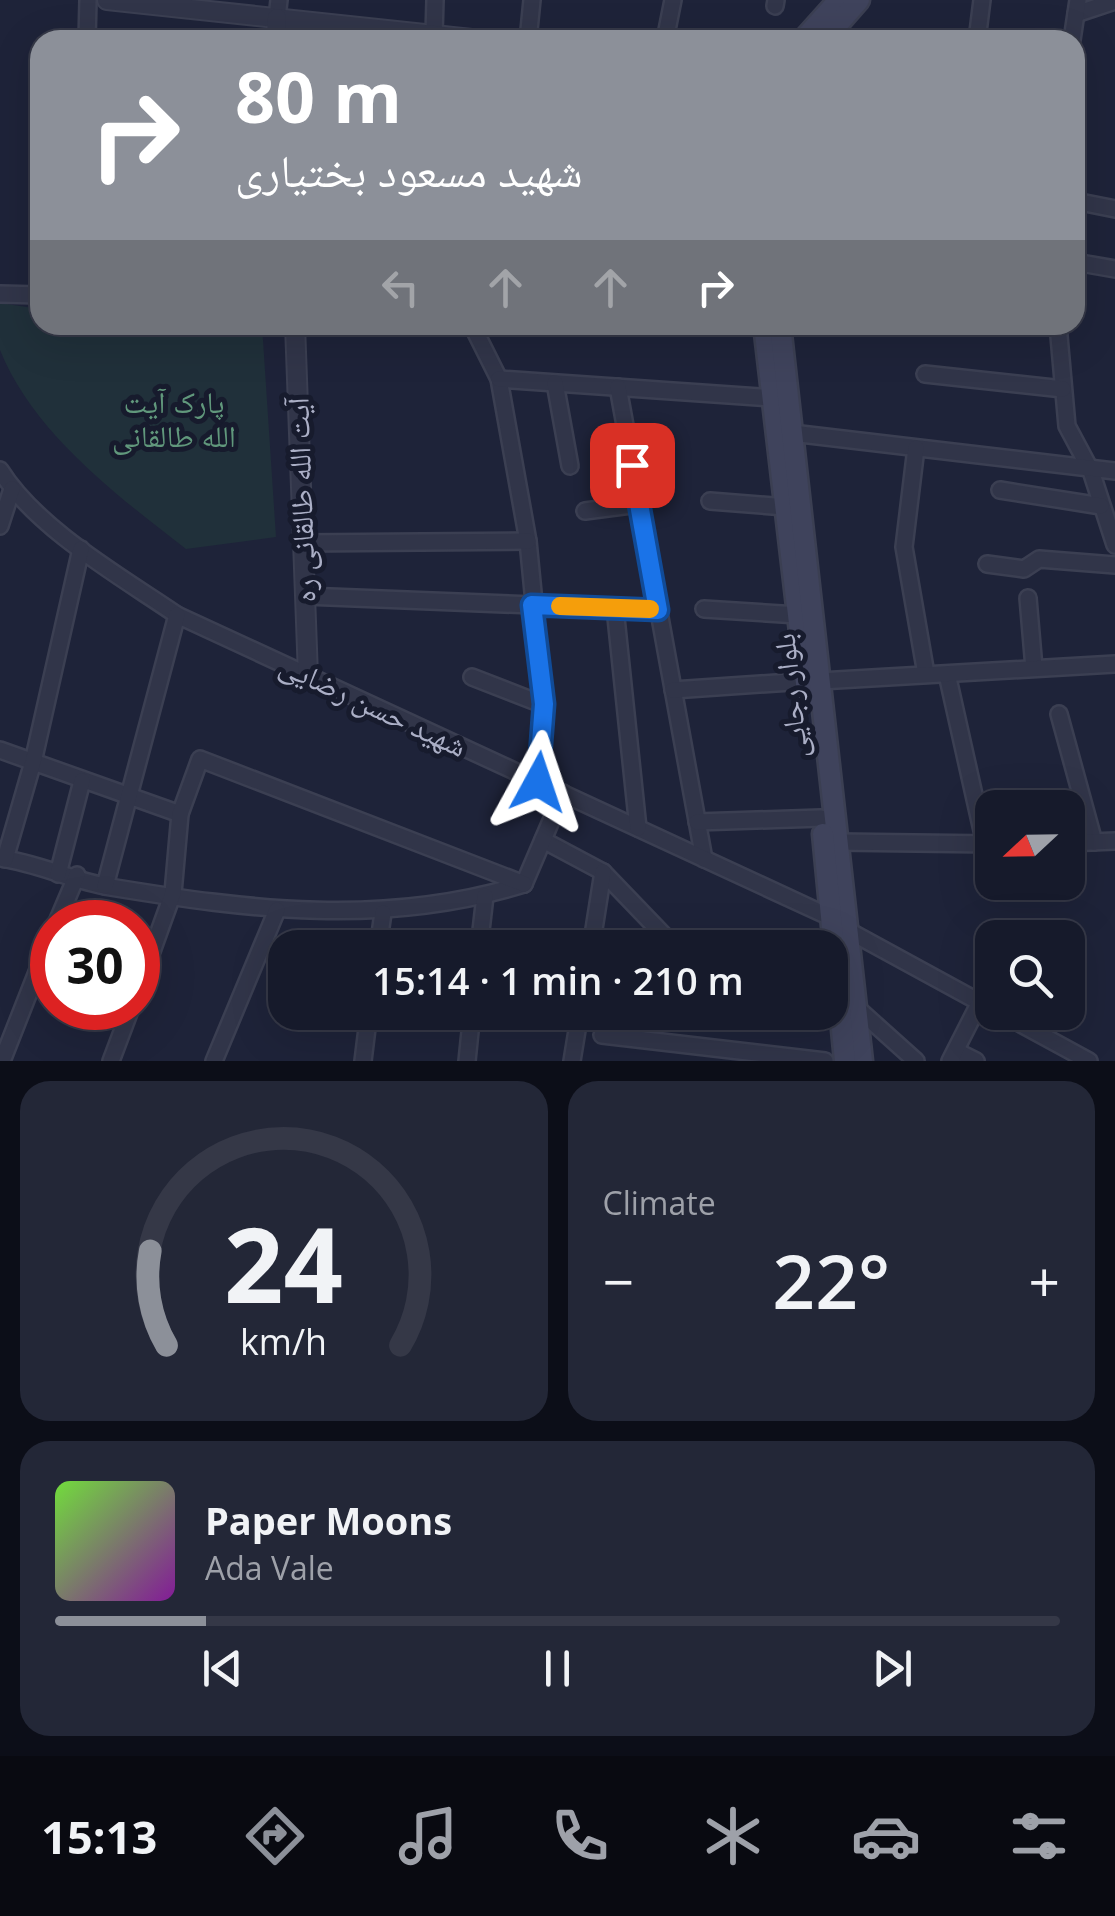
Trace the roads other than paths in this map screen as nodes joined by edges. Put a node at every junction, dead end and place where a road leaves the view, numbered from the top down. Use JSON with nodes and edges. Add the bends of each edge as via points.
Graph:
{"nodes":[{"id":1,"x":88,"y":0,"type":"edge"},
{"id":2,"x":107,"y":0,"type":"edge"},
{"id":3,"x":435,"y":0,"type":"edge"},
{"id":4,"x":532,"y":0,"type":"edge"},
{"id":5,"x":673,"y":0,"type":"edge"},
{"id":6,"x":839,"y":0,"type":"edge"},
{"id":7,"x":859,"y":0,"type":"edge"},
{"id":8,"x":982,"y":0,"type":"edge"},
{"id":9,"x":1115,"y":1,"type":"edge"},
{"id":10,"x":144,"y":2,"type":"edge"},
{"id":11,"x":216,"y":6,"type":"edge"},
{"id":12,"x":1077,"y":7,"type":"edge"},
{"id":13,"x":278,"y":9,"type":"edge"},
{"id":14,"x":87,"y":30,"type":"edge"},
{"id":15,"x":404,"y":30,"type":"edge"},
{"id":16,"x":434,"y":30,"type":"edge"},
{"id":17,"x":529,"y":30,"type":"edge"},
{"id":18,"x":667,"y":30,"type":"edge"},
{"id":19,"x":812,"y":30,"type":"edge"},
{"id":20,"x":833,"y":30,"type":"edge"},
{"id":21,"x":978,"y":30,"type":"edge"},
{"id":22,"x":1085,"y":203,"type":"edge"},
{"id":23,"x":1115,"y":209,"type":"edge"},
{"id":24,"x":1085,"y":264,"type":"edge"},
{"id":25,"x":1115,"y":268,"type":"edge"},
{"id":26,"x":0,"y":294,"type":"edge"},
{"id":27,"x":30,"y":295,"type":"edge"},
{"id":28,"x":295,"y":335,"type":"edge"},
{"id":29,"x":477,"y":335,"type":"edge"},
{"id":30,"x":765,"y":335,"type":"edge"},
{"id":31,"x":781,"y":335,"type":"edge"},
{"id":32,"x":1059,"y":335,"type":"edge"},
{"id":33,"x":924,"y":374,"type":"dead end"},
{"id":34,"x":498,"y":378,"type":"junction"},
{"id":35,"x":555,"y":382,"type":"junction"},
{"id":36,"x":618,"y":387,"type":"junction"},
{"id":37,"x":1063,"y":389,"type":"junction"},
{"id":38,"x":773,"y":398,"type":"junction"},
{"id":39,"x":792,"y":432,"type":"junction"},
{"id":40,"x":916,"y":448,"type":"junction"},
{"id":41,"x":570,"y":466,"type":"dead end"},
{"id":42,"x":0,"y":470,"type":"edge"},
{"id":43,"x":1092,"y":471,"type":"junction"},
{"id":44,"x":1115,"y":471,"type":"edge"},
{"id":45,"x":1000,"y":490,"type":"dead end"},
{"id":46,"x":6,"y":492,"type":"edge"},
{"id":47,"x":710,"y":501,"type":"dead end"},
{"id":48,"x":639,"y":504,"type":"junction"},
{"id":49,"x":1100,"y":506,"type":"junction"},
{"id":50,"x":786,"y":507,"type":"junction"},
{"id":51,"x":584,"y":511,"type":"dead end"},
{"id":52,"x":0,"y":526,"type":"edge"},
{"id":53,"x":528,"y":541,"type":"junction"},
{"id":54,"x":304,"y":543,"type":"junction"},
{"id":55,"x":1115,"y":544,"type":"edge"},
{"id":56,"x":82,"y":549,"type":"junction"},
{"id":57,"x":987,"y":564,"type":"dead end"},
{"id":58,"x":1115,"y":565,"type":"edge"},
{"id":59,"x":306,"y":596,"type":"junction"},
{"id":60,"x":1028,"y":598,"type":"dead end"},
{"id":61,"x":532,"y":605,"type":"junction"},
{"id":62,"x":615,"y":608,"type":"junction"},
{"id":63,"x":704,"y":609,"type":"dead end"},
{"id":64,"x":658,"y":610,"type":"junction"},
{"id":65,"x":177,"y":615,"type":"junction"},
{"id":66,"x":798,"y":615,"type":"junction"},
{"id":67,"x":1115,"y":664,"type":"edge"},
{"id":68,"x":1034,"y":668,"type":"junction"},
{"id":69,"x":926,"y":674,"type":"junction"},
{"id":70,"x":948,"y":674,"type":"junction"},
{"id":71,"x":308,"y":676,"type":"junction"},
{"id":72,"x":472,"y":677,"type":"dead end"},
{"id":73,"x":813,"y":681,"type":"junction"},
{"id":74,"x":673,"y":690,"type":"junction"},
{"id":75,"x":544,"y":704,"type":"junction"},
{"id":76,"x":1059,"y":714,"type":"dead end"},
{"id":77,"x":0,"y":750,"type":"edge"},
{"id":78,"x":33,"y":762,"type":"junction"},
{"id":79,"x":82,"y":781,"type":"junction"},
{"id":80,"x":538,"y":782,"type":"junction"},
{"id":81,"x":976,"y":790,"type":"edge"},
{"id":82,"x":563,"y":793,"type":"junction"},
{"id":83,"x":128,"y":798,"type":"junction"},
{"id":84,"x":180,"y":814,"type":"junction"},
{"id":85,"x":821,"y":818,"type":"junction"},
{"id":86,"x":697,"y":822,"type":"junction"},
{"id":87,"x":638,"y":828,"type":"junction"},
{"id":88,"x":543,"y":840,"type":"junction"},
{"id":89,"x":838,"y":842,"type":"junction"},
{"id":90,"x":1085,"y":842,"type":"edge"},
{"id":91,"x":1094,"y":842,"type":"junction"},
{"id":92,"x":1115,"y":842,"type":"edge"},
{"id":93,"x":975,"y":844,"type":"edge"},
{"id":94,"x":3,"y":858,"type":"edge"},
{"id":95,"x":704,"y":858,"type":"junction"},
{"id":96,"x":603,"y":872,"type":"junction"},
{"id":97,"x":58,"y":874,"type":"junction"},
{"id":98,"x":78,"y":875,"type":"junction"},
{"id":99,"x":524,"y":884,"type":"junction"},
{"id":100,"x":105,"y":886,"type":"junction"},
{"id":101,"x":173,"y":894,"type":"junction"},
{"id":102,"x":485,"y":896,"type":"junction"},
{"id":103,"x":67,"y":900,"type":"edge"},
{"id":104,"x":277,"y":910,"type":"junction"},
{"id":105,"x":383,"y":912,"type":"junction"},
{"id":106,"x":841,"y":925,"type":"junction"},
{"id":107,"x":160,"y":930,"type":"edge"},
{"id":108,"x":380,"y":930,"type":"edge"},
{"id":109,"x":481,"y":930,"type":"edge"},
{"id":110,"x":594,"y":930,"type":"edge"},
{"id":111,"x":654,"y":930,"type":"edge"},
{"id":112,"x":840,"y":930,"type":"edge"},
{"id":113,"x":30,"y":990,"type":"edge"},
{"id":114,"x":975,"y":1000,"type":"edge"},
{"id":115,"x":858,"y":1008,"type":"junction"},
{"id":116,"x":975,"y":1023,"type":"edge"},
{"id":117,"x":123,"y":1030,"type":"edge"},
{"id":118,"x":367,"y":1030,"type":"edge"},
{"id":119,"x":470,"y":1030,"type":"edge"},
{"id":120,"x":577,"y":1030,"type":"edge"},
{"id":121,"x":841,"y":1030,"type":"edge"},
{"id":122,"x":1032,"y":1030,"type":"edge"},
{"id":123,"x":602,"y":1035,"type":"dead end"},
{"id":124,"x":953,"y":1056,"type":"edge"},
{"id":125,"x":2,"y":1061,"type":"edge"},
{"id":126,"x":111,"y":1061,"type":"edge"},
{"id":127,"x":214,"y":1061,"type":"edge"},
{"id":128,"x":363,"y":1061,"type":"edge"},
{"id":129,"x":467,"y":1061,"type":"edge"},
{"id":130,"x":572,"y":1061,"type":"edge"},
{"id":131,"x":826,"y":1061,"type":"edge"},
{"id":132,"x":845,"y":1061,"type":"edge"},
{"id":133,"x":862,"y":1061,"type":"edge"},
{"id":134,"x":916,"y":1061,"type":"edge"},
{"id":135,"x":976,"y":1061,"type":"edge"},
{"id":136,"x":1089,"y":1061,"type":"edge"}],
"edges":[{"from":1,"to":14,"type":"street"},
{"from":2,"to":10,"type":"street"},
{"from":3,"to":16,"type":"street"},
{"from":4,"to":17,"type":"street"},
{"from":5,"to":18,"type":"street"},
{"from":6,"to":19,"type":"main road"},
{"from":7,"to":20,"type":"main road"},
{"from":8,"to":21,"type":"street"},
{"from":9,"to":12,"type":"street"},
{"from":10,"to":11,"type":"street"},
{"from":11,"to":13,"type":"street"},
{"from":13,"to":15,"type":"street"},
{"from":22,"to":23,"type":"street"},
{"from":24,"to":25,"type":"street"},
{"from":26,"to":27,"type":"street"},
{"from":28,"to":54,"type":"street","name":"آیت الله طالقانی ره"},
{"from":29,"to":34,"type":"street"},
{"from":30,"to":38,"type":"main road","name":"بلوار رجایی"},
{"from":31,"to":39,"type":"main road","name":"بلوار رجایی"},
{"from":32,"to":37,"type":"street"},
{"from":33,"to":37,"type":"street"},
{"from":34,"to":35,"type":"street"},
{"from":34,"to":53,"type":"street"},
{"from":35,"to":36,"type":"street"},
{"from":35,"to":41,"type":"street"},
{"from":36,"to":38,"type":"street"},
{"from":36,"to":48,"type":"street"},
{"from":37,"to":43,"type":"street","via":[[1068,426]]},
{"from":38,"to":50,"type":"main road","name":"بلوار رجایی"},
{"from":39,"to":40,"type":"street"},
{"from":39,"to":73,"type":"main road","name":"بلوار رجایی"},
{"from":40,"to":43,"type":"street"},
{"from":40,"to":69,"type":"street","via":[[904,546]]},
{"from":42,"to":46,"type":"street","name":"شهید حسن رضایی"},
{"from":43,"to":44,"type":"street"},
{"from":43,"to":49,"type":"street"},
{"from":45,"to":49,"type":"street"},
{"from":46,"to":52,"type":"street"},
{"from":46,"to":56,"type":"street","name":"شهید حسن رضایی"},
{"from":47,"to":50,"type":"street"},
{"from":48,"to":51,"type":"street"},
{"from":48,"to":64,"type":"street"},
{"from":49,"to":55,"type":"street"},
{"from":50,"to":66,"type":"main road","name":"بلوار رجایی"},
{"from":53,"to":54,"type":"street"},
{"from":53,"to":61,"type":"street"},
{"from":54,"to":59,"type":"street","name":"آیت الله طالقانی ره"},
{"from":56,"to":65,"type":"street","name":"شهید حسن رضایی"},
{"from":56,"to":78,"type":"street"},
{"from":57,"to":58,"type":"street","via":[[1024,568],[1038,559]]},
{"from":59,"to":61,"type":"street"},
{"from":59,"to":71,"type":"street","name":"آیت الله طالقانی ره"},
{"from":60,"to":68,"type":"street"},
{"from":61,"to":62,"type":"street"},
{"from":61,"to":75,"type":"street"},
{"from":62,"to":64,"type":"street"},
{"from":62,"to":87,"type":"street"},
{"from":63,"to":66,"type":"street"},
{"from":64,"to":74,"type":"street"},
{"from":65,"to":71,"type":"street","name":"شهید حسن رضایی"},
{"from":65,"to":83,"type":"street"},
{"from":66,"to":73,"type":"main road","name":"بلوار رجایی"},
{"from":67,"to":68,"type":"street"},
{"from":68,"to":70,"type":"street"},
{"from":69,"to":70,"type":"street"},
{"from":69,"to":73,"type":"street"},
{"from":70,"to":81,"type":"street"},
{"from":71,"to":80,"type":"street","name":"شهید حسن رضایی"},
{"from":72,"to":75,"type":"street"},
{"from":73,"to":74,"type":"street"},
{"from":73,"to":85,"type":"main road","name":"بلوار رجایی"},
{"from":73,"to":89,"type":"main road","name":"بلوار رجایی"},
{"from":74,"to":86,"type":"street"},
{"from":75,"to":80,"type":"street"},
{"from":76,"to":91,"type":"street"},
{"from":77,"to":78,"type":"street"},
{"from":78,"to":79,"type":"street"},
{"from":78,"to":94,"type":"street"},
{"from":79,"to":83,"type":"street"},
{"from":79,"to":97,"type":"street"},
{"from":80,"to":82,"type":"street","name":"شهید حسن رضایی"},
{"from":82,"to":87,"type":"street","name":"شهید حسن رضایی"},
{"from":82,"to":88,"type":"street"},
{"from":83,"to":84,"type":"street"},
{"from":83,"to":100,"type":"street"},
{"from":84,"to":99,"type":"street","via":[[200,759]]},
{"from":84,"to":101,"type":"street"},
{"from":85,"to":86,"type":"street"},
{"from":85,"to":106,"type":"main road","name":"بلوار رجایی"},
{"from":86,"to":95,"type":"street"},
{"from":87,"to":95,"type":"street","name":"شهید حسن رضایی"},
{"from":88,"to":96,"type":"street"},
{"from":88,"to":99,"type":"street"},
{"from":89,"to":93,"type":"street"},
{"from":89,"to":106,"type":"main road","name":"بلوار رجایی"},
{"from":90,"to":91,"type":"street"},
{"from":91,"to":92,"type":"street"},
{"from":94,"to":97,"type":"street"},
{"from":95,"to":106,"type":"street","name":"شهید حسن رضایی"},
{"from":96,"to":110,"type":"street"},
{"from":96,"to":111,"type":"street"},
{"from":97,"to":98,"type":"street"},
{"from":98,"to":100,"type":"street"},
{"from":98,"to":103,"type":"street"},
{"from":99,"to":102,"type":"street"},
{"from":100,"to":101,"type":"street"},
{"from":101,"to":104,"type":"street"},
{"from":101,"to":107,"type":"street"},
{"from":102,"to":105,"type":"street"},
{"from":102,"to":109,"type":"street"},
{"from":104,"to":105,"type":"street"},
{"from":104,"to":127,"type":"street"},
{"from":105,"to":108,"type":"street"},
{"from":106,"to":112,"type":"main road","name":"بلوار رجایی"},
{"from":106,"to":114,"type":"street","name":"شهید حسن رضایی"},
{"from":106,"to":115,"type":"main road","name":"بلوار رجایی"},
{"from":113,"to":125,"type":"street"},
{"from":115,"to":133,"type":"main road","name":"بلوار رجایی"},
{"from":115,"to":134,"type":"street"},
{"from":116,"to":124,"type":"street"},
{"from":117,"to":126,"type":"street"},
{"from":118,"to":128,"type":"street"},
{"from":119,"to":129,"type":"street"},
{"from":120,"to":130,"type":"street"},
{"from":121,"to":132,"type":"main road","name":"بلوار رجایی"},
{"from":122,"to":136,"type":"street"},
{"from":123,"to":131,"type":"street"},
{"from":124,"to":135,"type":"street"}]}
